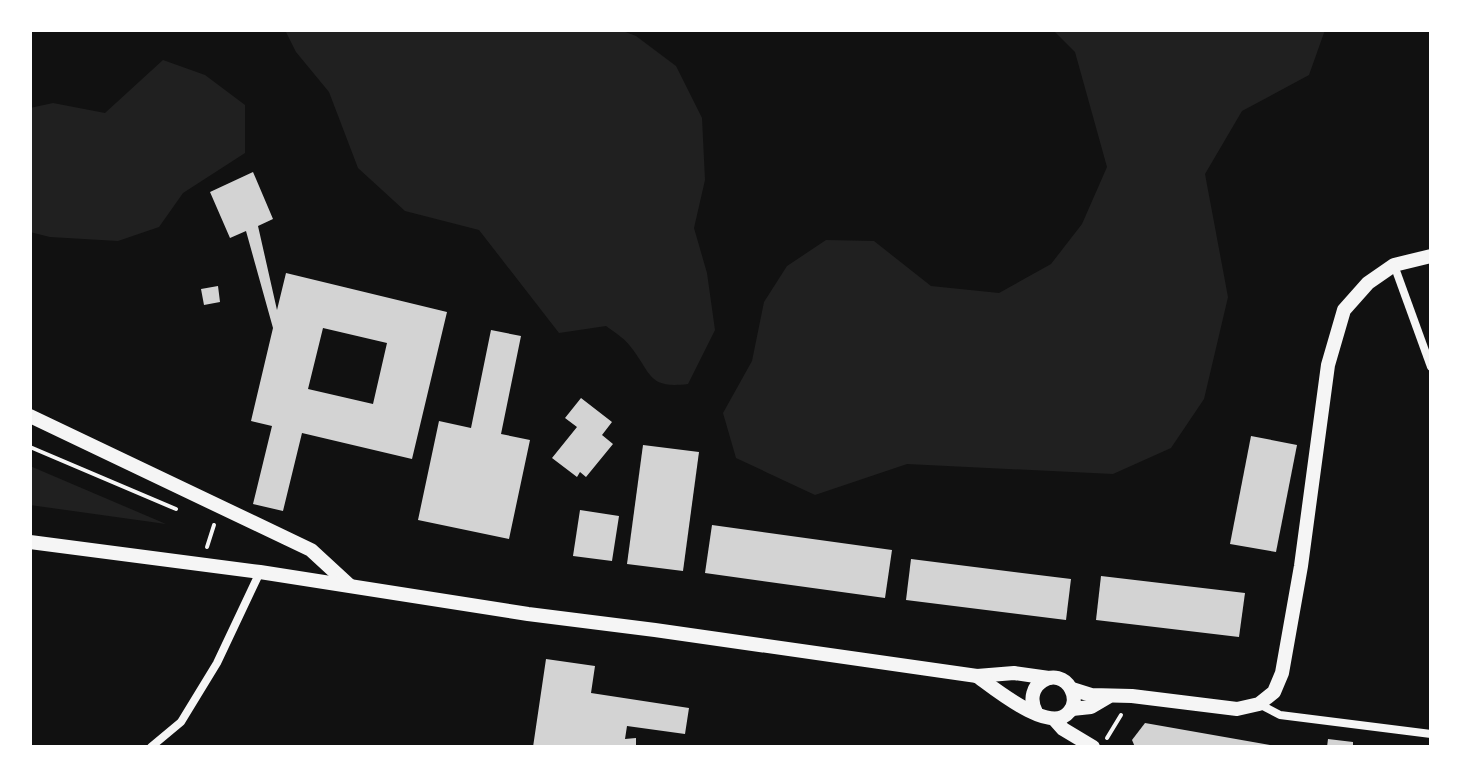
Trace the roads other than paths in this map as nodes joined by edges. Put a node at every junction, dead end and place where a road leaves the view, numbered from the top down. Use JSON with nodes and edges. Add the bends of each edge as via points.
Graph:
{"nodes":[{"id":1,"x":1431,"y":256,"type":"edge"},
{"id":2,"x":1394,"y":265,"type":"junction"},
{"id":3,"x":1431,"y":367,"type":"edge"},
{"id":4,"x":30,"y":416,"type":"edge"},
{"id":5,"x":30,"y":542,"type":"edge"},
{"id":6,"x":260,"y":572,"type":"junction"},
{"id":7,"x":349,"y":585,"type":"junction"},
{"id":8,"x":977,"y":676,"type":"junction"},
{"id":9,"x":1049,"y":678,"type":"junction"},
{"id":10,"x":1072,"y":689,"type":"junction"},
{"id":11,"x":1112,"y":695,"type":"junction"},
{"id":12,"x":1259,"y":704,"type":"junction"},
{"id":13,"x":1072,"y":709,"type":"junction"},
{"id":14,"x":1036,"y":712,"type":"junction"},
{"id":15,"x":1055,"y":720,"type":"junction"},
{"id":16,"x":1431,"y":734,"type":"edge"},
{"id":17,"x":151,"y":747,"type":"edge"},
{"id":18,"x":1093,"y":747,"type":"edge"}],
"edges":[{"from":1,"to":2,"type":"street"},
{"from":2,"to":3,"type":"street"},
{"from":2,"to":12,"type":"street","via":[[1368,283],[1344,310],[1328,365],[1282,673],[1274,692]]},
{"from":4,"to":7,"type":"street","via":[[311,550]]},
{"from":5,"to":6,"type":"street"},
{"from":6,"to":7,"type":"street"},
{"from":6,"to":17,"type":"street","via":[[181,722]]},
{"from":7,"to":8,"type":"street"},
{"from":8,"to":9,"type":"street","via":[[1014,673]]},
{"from":8,"to":14,"type":"street"},
{"from":9,"to":10,"type":"street"},
{"from":9,"to":14,"type":"street","via":[[1033,691]]},
{"from":10,"to":11,"type":"street"},
{"from":10,"to":13,"type":"street"},
{"from":11,"to":12,"type":"street","via":[[1237,709]]},
{"from":11,"to":13,"type":"street","via":[[1091,707]]},
{"from":12,"to":16,"type":"street","via":[[1280,715]]},
{"from":13,"to":15,"type":"street"},
{"from":14,"to":15,"type":"street"},
{"from":15,"to":18,"type":"street"}]}
